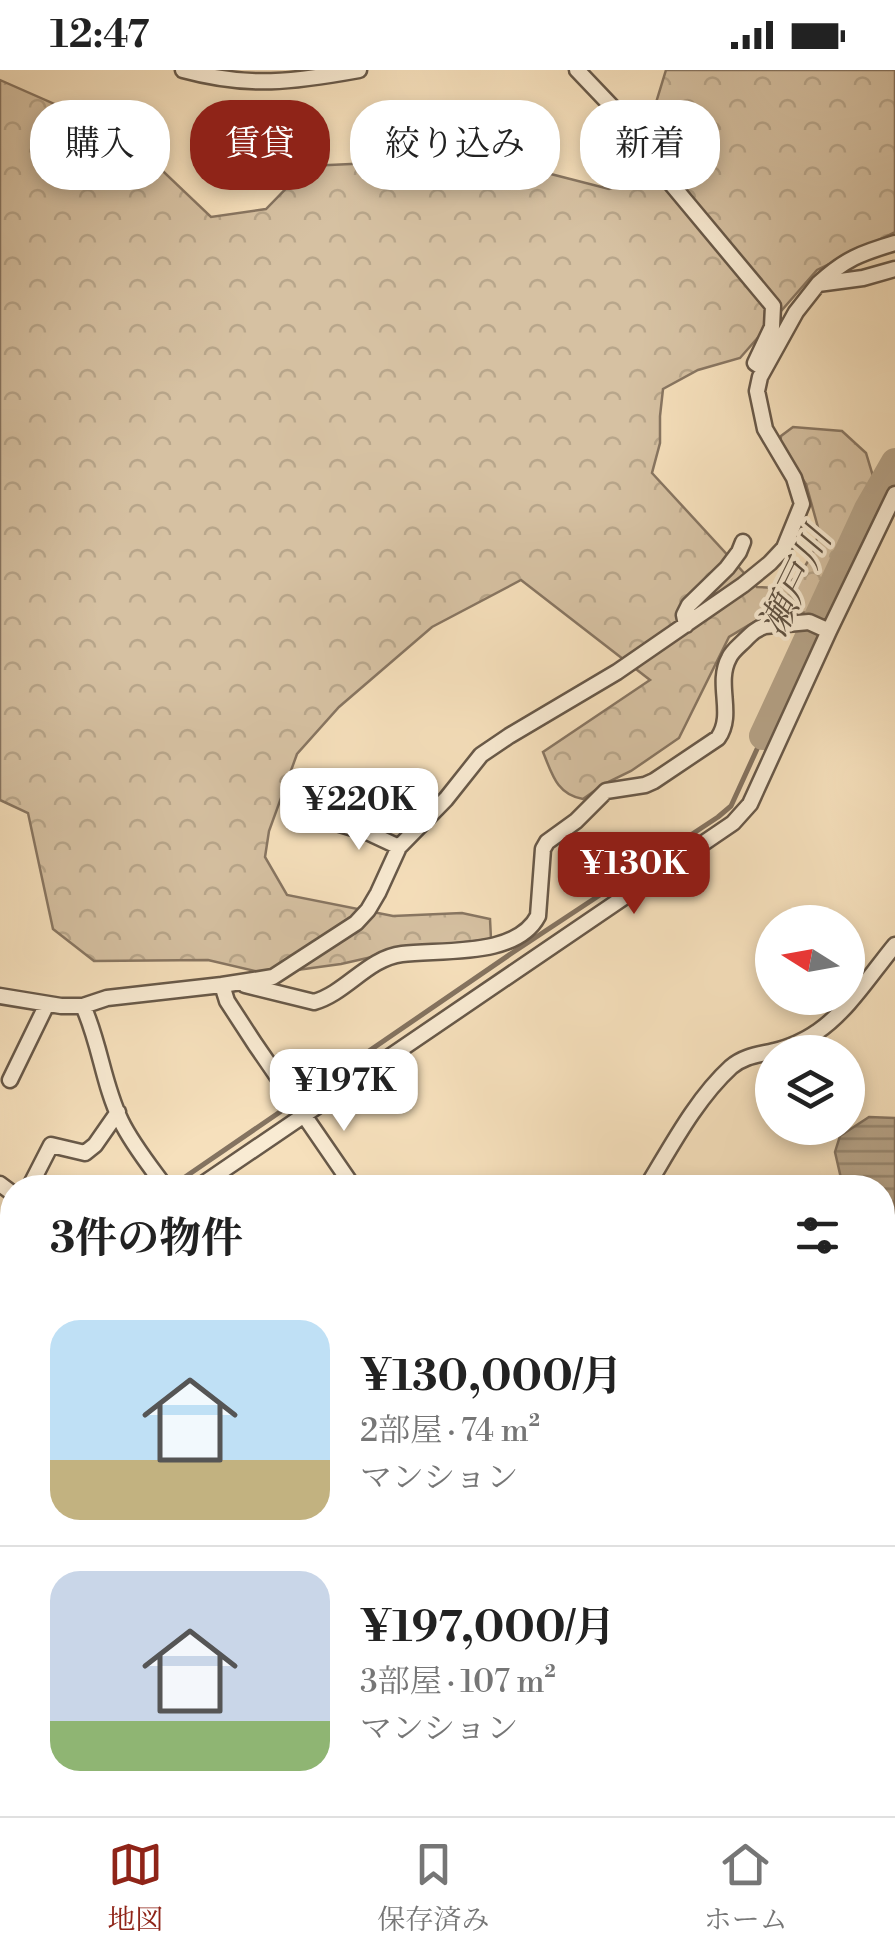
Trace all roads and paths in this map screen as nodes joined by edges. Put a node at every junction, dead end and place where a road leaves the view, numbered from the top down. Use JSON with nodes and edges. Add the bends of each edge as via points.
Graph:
{"nodes":[{"id":1,"x":183,"y":70,"type":"edge"},
{"id":2,"x":360,"y":70,"type":"edge"},
{"id":3,"x":577,"y":70,"type":"edge"},
{"id":4,"x":895,"y":243,"type":"edge"},
{"id":5,"x":895,"y":270,"type":"edge"},
{"id":6,"x":818,"y":284,"type":"junction"},
{"id":7,"x":764,"y":368,"type":"junction"},
{"id":8,"x":895,"y":494,"type":"edge"},
{"id":9,"x":743,"y":542,"type":"dead end"},
{"id":10,"x":686,"y":625,"type":"junction"},
{"id":11,"x":829,"y":631,"type":"junction"},
{"id":12,"x":336,"y":822,"type":"dead end"},
{"id":13,"x":398,"y":847,"type":"junction"},
{"id":14,"x":895,"y":946,"type":"edge"},
{"id":15,"x":239,"y":983,"type":"junction"},
{"id":16,"x":222,"y":985,"type":"junction"},
{"id":17,"x":0,"y":996,"type":"edge"},
{"id":18,"x":47,"y":1004,"type":"junction"},
{"id":19,"x":83,"y":1006,"type":"junction"},
{"id":20,"x":10,"y":1080,"type":"dead end"},
{"id":21,"x":298,"y":1106,"type":"junction"},
{"id":22,"x":118,"y":1112,"type":"junction"},
{"id":23,"x":35,"y":1175,"type":"edge"},
{"id":24,"x":157,"y":1175,"type":"edge"},
{"id":25,"x":212,"y":1175,"type":"edge"},
{"id":26,"x":345,"y":1175,"type":"edge"},
{"id":27,"x":654,"y":1175,"type":"edge"}],
"edges":[{"from":1,"to":2,"type":"street","via":[[246,83]]},
{"from":3,"to":7,"type":"street","via":[[773,306],[772,327],[756,363]]},
{"from":4,"to":6,"type":"street","via":[[850,259]]},
{"from":5,"to":6,"type":"street"},
{"from":6,"to":7,"type":"street"},
{"from":7,"to":10,"type":"street","via":[[760,413],[802,504],[784,548],[770,563]]},
{"from":8,"to":11,"type":"street"},
{"from":9,"to":10,"type":"street","via":[[689,605]]},
{"from":10,"to":13,"type":"street","via":[[482,755]]},
{"from":11,"to":15,"type":"street","via":[[809,622],[764,626],[730,654],[724,671],[726,724],[718,738],[654,781],[606,791],[548,842],[538,916],[524,933],[491,946],[398,954],[314,1002]]},
{"from":11,"to":21,"type":"street","via":[[750,804],[733,823]]},
{"from":12,"to":13,"type":"street"},
{"from":13,"to":15,"type":"street","via":[[362,917],[273,976]]},
{"from":14,"to":27,"type":"street","via":[[816,1033],[734,1064]]},
{"from":15,"to":16,"type":"street"},
{"from":16,"to":19,"type":"street"},
{"from":16,"to":21,"type":"street"},
{"from":17,"to":18,"type":"street"},
{"from":18,"to":19,"type":"street"},
{"from":18,"to":20,"type":"street"},
{"from":19,"to":22,"type":"street"},
{"from":21,"to":25,"type":"street"},
{"from":21,"to":26,"type":"street"},
{"from":22,"to":23,"type":"street","via":[[86,1152],[52,1145]]},
{"from":22,"to":24,"type":"street"}]}
